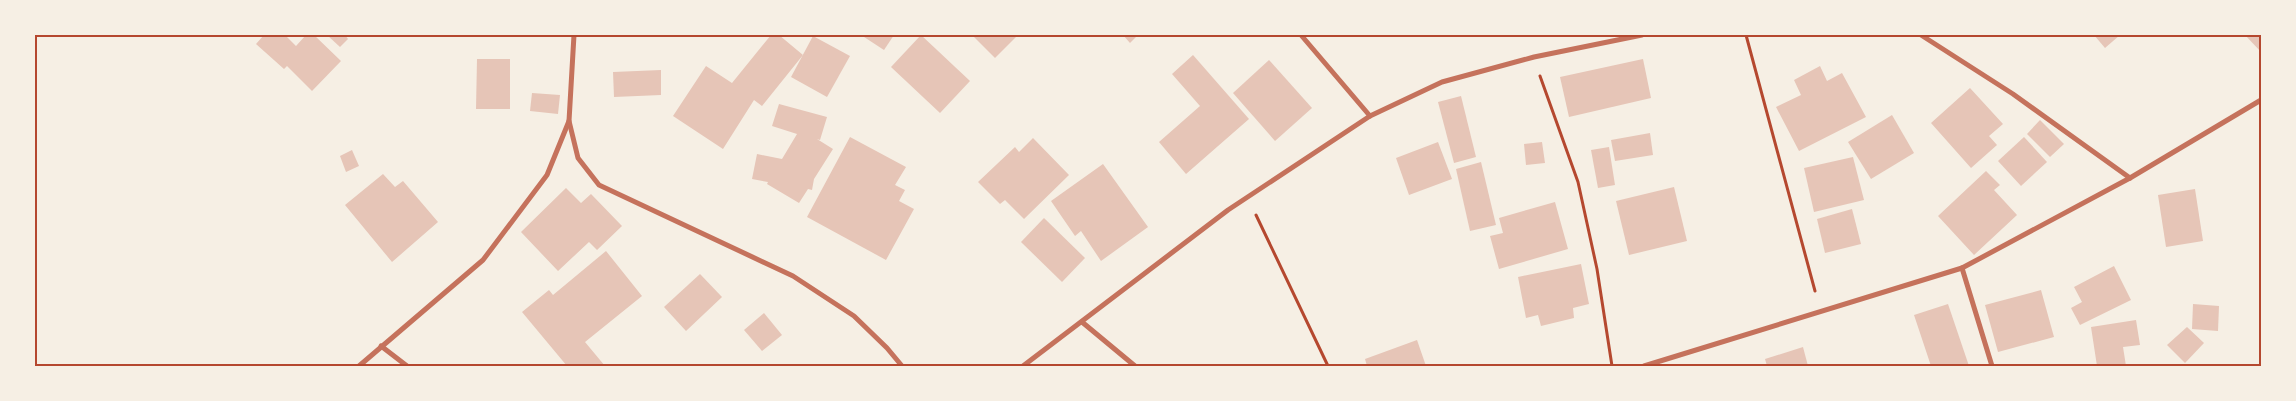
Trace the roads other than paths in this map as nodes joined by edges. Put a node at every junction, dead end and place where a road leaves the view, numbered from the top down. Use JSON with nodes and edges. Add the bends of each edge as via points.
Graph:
{"nodes":[{"id":1,"x":574,"y":35,"type":"edge"},
{"id":2,"x":1301,"y":35,"type":"edge"},
{"id":3,"x":1642,"y":35,"type":"edge"},
{"id":4,"x":1921,"y":35,"type":"edge"},
{"id":5,"x":2261,"y":100,"type":"edge"},
{"id":6,"x":1370,"y":116,"type":"junction"},
{"id":7,"x":569,"y":121,"type":"junction"},
{"id":8,"x":2130,"y":178,"type":"junction"},
{"id":9,"x":1962,"y":268,"type":"junction"},
{"id":10,"x":1082,"y":322,"type":"junction"},
{"id":11,"x":381,"y":346,"type":"junction"},
{"id":12,"x":359,"y":366,"type":"edge"},
{"id":13,"x":407,"y":366,"type":"edge"},
{"id":14,"x":902,"y":366,"type":"edge"},
{"id":15,"x":1023,"y":366,"type":"edge"},
{"id":16,"x":1134,"y":366,"type":"edge"},
{"id":17,"x":1644,"y":366,"type":"edge"},
{"id":18,"x":1992,"y":366,"type":"edge"}],
"edges":[{"from":1,"to":7,"type":"street"},
{"from":2,"to":6,"type":"street"},
{"from":3,"to":6,"type":"street","via":[[1534,57],[1442,82]]},
{"from":4,"to":8,"type":"street","via":[[2013,94]]},
{"from":5,"to":8,"type":"street"},
{"from":6,"to":10,"type":"street","via":[[1248,197]]},
{"from":7,"to":11,"type":"street","via":[[547,175],[482,260]]},
{"from":7,"to":14,"type":"street","via":[[578,158],[599,184],[793,276],[854,316]]},
{"from":8,"to":9,"type":"street"},
{"from":9,"to":17,"type":"street"},
{"from":9,"to":18,"type":"street"},
{"from":10,"to":15,"type":"street"},
{"from":10,"to":16,"type":"street"},
{"from":11,"to":12,"type":"street"},
{"from":11,"to":13,"type":"street"}]}
